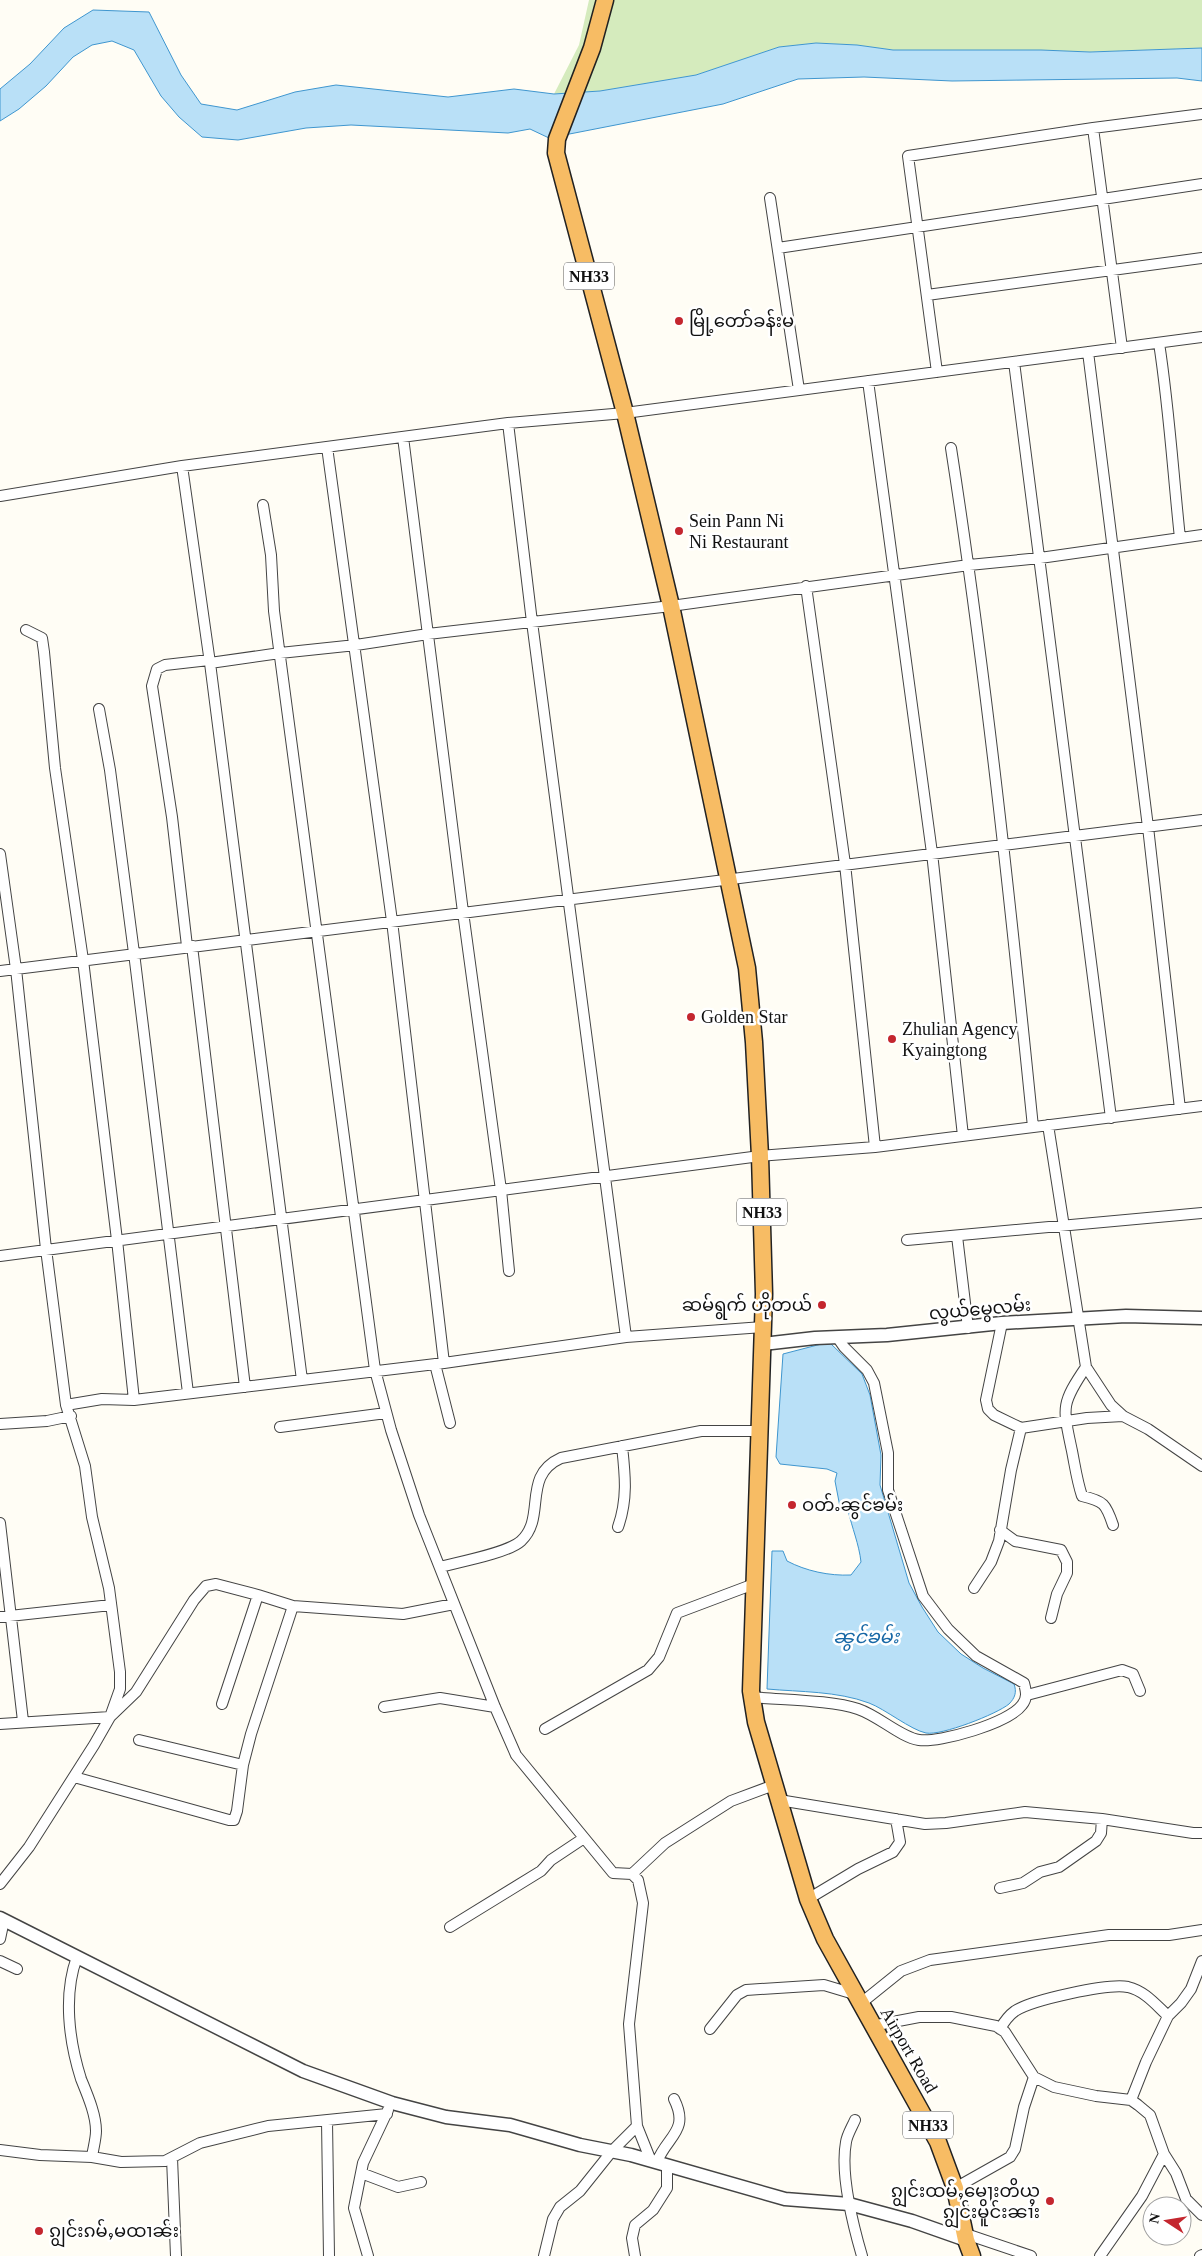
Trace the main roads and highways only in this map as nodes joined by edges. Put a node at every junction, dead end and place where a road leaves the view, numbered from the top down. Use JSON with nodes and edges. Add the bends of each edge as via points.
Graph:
{"nodes":[{"id":1,"x":605,"y":1,"type":"edge"},
{"id":2,"x":972,"y":2256,"type":"edge"}],
"edges":[{"from":1,"to":2,"type":"highway","name":"Airport Road","number":"NH33","via":[[592,48],[557,138],[556,153],[625,413],[671,606],[747,968],[760,1156],[763,1327],[754,1584],[752,1697],[756,1722],[808,1899],[857,1999],[938,2142],[955,2188]]}]}
